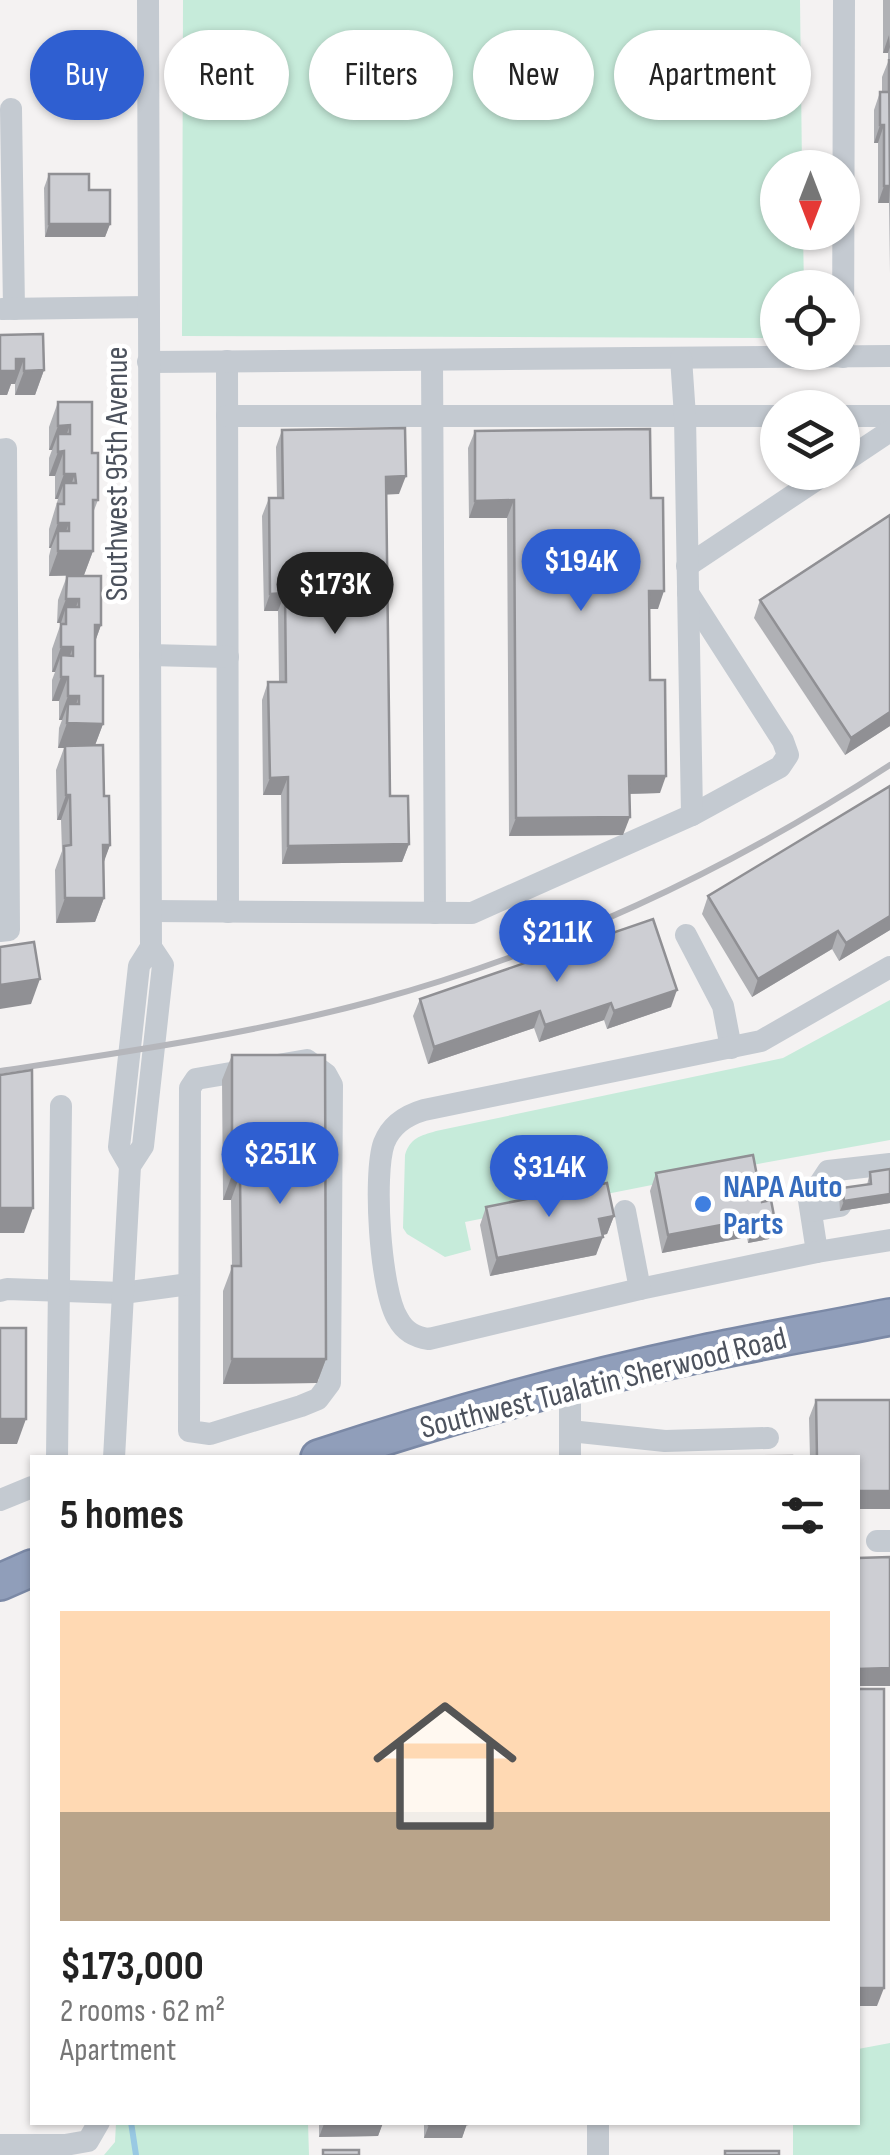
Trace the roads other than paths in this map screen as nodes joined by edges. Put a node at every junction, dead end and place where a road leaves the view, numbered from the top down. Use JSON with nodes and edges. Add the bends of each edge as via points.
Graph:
{"nodes":[{"id":1,"x":148,"y":0,"type":"edge"},
{"id":2,"x":844,"y":0,"type":"edge"},
{"id":3,"x":11,"y":110,"type":"dead end"},
{"id":4,"x":842,"y":270,"type":"edge"},
{"id":5,"x":148,"y":307,"type":"junction"},
{"id":6,"x":7,"y":309,"type":"edge"},
{"id":7,"x":890,"y":356,"type":"edge"},
{"id":8,"x":860,"y":357,"type":"edge"},
{"id":9,"x":681,"y":358,"type":"junction"},
{"id":10,"x":760,"y":358,"type":"edge"},
{"id":11,"x":226,"y":360,"type":"junction"},
{"id":12,"x":432,"y":360,"type":"junction"},
{"id":13,"x":148,"y":362,"type":"junction"},
{"id":14,"x":433,"y":415,"type":"junction"},
{"id":15,"x":227,"y":416,"type":"junction"},
{"id":16,"x":685,"y":416,"type":"junction"},
{"id":17,"x":760,"y":416,"type":"edge"},
{"id":18,"x":860,"y":416,"type":"edge"},
{"id":19,"x":890,"y":416,"type":"edge"},
{"id":20,"x":890,"y":432,"type":"edge"},
{"id":21,"x":0,"y":450,"type":"edge"},
{"id":22,"x":860,"y":451,"type":"edge"},
{"id":23,"x":801,"y":490,"type":"edge"},
{"id":24,"x":3,"y":518,"type":"edge"},
{"id":25,"x":688,"y":566,"type":"junction"},
{"id":26,"x":688,"y":593,"type":"junction"},
{"id":27,"x":150,"y":655,"type":"junction"},
{"id":28,"x":228,"y":657,"type":"junction"},
{"id":29,"x":692,"y":815,"type":"junction"},
{"id":30,"x":151,"y":911,"type":"junction"},
{"id":31,"x":228,"y":912,"type":"junction"},
{"id":32,"x":435,"y":913,"type":"junction"},
{"id":33,"x":0,"y":931,"type":"edge"},
{"id":34,"x":686,"y":936,"type":"dead end"},
{"id":35,"x":890,"y":967,"type":"edge"},
{"id":36,"x":731,"y":1048,"type":"junction"},
{"id":37,"x":62,"y":1106,"type":"dead end"},
{"id":38,"x":890,"y":1164,"type":"edge"},
{"id":39,"x":840,"y":1206,"type":"edge"},
{"id":40,"x":625,"y":1211,"type":"dead end"},
{"id":41,"x":811,"y":1211,"type":"junction"},
{"id":42,"x":890,"y":1240,"type":"edge"},
{"id":43,"x":817,"y":1252,"type":"junction"},
{"id":44,"x":189,"y":1284,"type":"junction"},
{"id":45,"x":640,"y":1288,"type":"junction"},
{"id":46,"x":0,"y":1291,"type":"edge"},
{"id":47,"x":58,"y":1291,"type":"junction"},
{"id":48,"x":123,"y":1293,"type":"junction"},
{"id":49,"x":890,"y":1317,"type":"edge"},
{"id":50,"x":570,"y":1385,"type":"junction"},
{"id":51,"x":570,"y":1431,"type":"junction"},
{"id":52,"x":768,"y":1438,"type":"dead end"},
{"id":53,"x":56,"y":1455,"type":"edge"},
{"id":54,"x":114,"y":1455,"type":"edge"},
{"id":55,"x":329,"y":1455,"type":"edge"},
{"id":56,"x":570,"y":1455,"type":"edge"},
{"id":57,"x":30,"y":1487,"type":"edge"},
{"id":58,"x":0,"y":1500,"type":"edge"},
{"id":59,"x":30,"y":1569,"type":"edge"},
{"id":60,"x":0,"y":1582,"type":"edge"},
{"id":61,"x":97,"y":2125,"type":"edge"},
{"id":62,"x":598,"y":2125,"type":"edge"},
{"id":63,"x":0,"y":2145,"type":"edge"},
{"id":64,"x":598,"y":2155,"type":"edge"}],
"edges":[{"from":1,"to":5,"type":"street","name":"Southwest 95th Avenue"},
{"from":2,"to":4,"type":"street"},
{"from":3,"to":6,"type":"street"},
{"from":5,"to":6,"type":"street"},
{"from":5,"to":13,"type":"street","name":"Southwest 95th Avenue"},
{"from":7,"to":8,"type":"street"},
{"from":9,"to":10,"type":"street"},
{"from":9,"to":12,"type":"street"},
{"from":9,"to":16,"type":"street"},
{"from":11,"to":12,"type":"street"},
{"from":11,"to":13,"type":"street"},
{"from":11,"to":15,"type":"street"},
{"from":12,"to":14,"type":"street"},
{"from":13,"to":27,"type":"street","name":"Southwest 95th Avenue"},
{"from":14,"to":15,"type":"street"},
{"from":14,"to":16,"type":"street"},
{"from":14,"to":32,"type":"street"},
{"from":15,"to":28,"type":"street"},
{"from":16,"to":17,"type":"street"},
{"from":16,"to":25,"type":"street"},
{"from":18,"to":19,"type":"street"},
{"from":20,"to":22,"type":"street"},
{"from":21,"to":24,"type":"street","via":[[6,450]]},
{"from":23,"to":25,"type":"street"},
{"from":24,"to":33,"type":"street","via":[[9,930]]},
{"from":25,"to":26,"type":"street"},
{"from":26,"to":29,"type":"street"},
{"from":26,"to":29,"type":"street","via":[[788,755],[780,767]]},
{"from":27,"to":28,"type":"street"},
{"from":27,"to":30,"type":"street","name":"Southwest 95th Avenue"},
{"from":28,"to":31,"type":"street"},
{"from":29,"to":32,"type":"street","via":[[472,913]]},
{"from":30,"to":31,"type":"street"},
{"from":30,"to":48,"type":"street","name":"Southwest 95th Avenue","via":[[151,948],[163,965],[143,1146],[130,1166]]},
{"from":31,"to":32,"type":"street"},
{"from":34,"to":36,"type":"street","via":[[723,1006]]},
{"from":35,"to":36,"type":"street","via":[[761,1041]]},
{"from":36,"to":45,"type":"street","via":[[424,1110],[401,1120],[384,1142],[384,1266],[390,1302],[414,1337]]},
{"from":37,"to":47,"type":"street"},
{"from":38,"to":41,"type":"street","via":[[828,1171],[809,1200]]},
{"from":39,"to":41,"type":"street"},
{"from":40,"to":45,"type":"street"},
{"from":41,"to":43,"type":"street"},
{"from":42,"to":43,"type":"street"},
{"from":43,"to":45,"type":"street"},
{"from":44,"to":44,"type":"street","via":[[190,1088],[196,1080],[307,1060],[332,1085],[330,1383],[324,1392],[301,1406],[210,1434],[189,1431]]},
{"from":44,"to":48,"type":"street"},
{"from":46,"to":47,"type":"street"},
{"from":47,"to":48,"type":"street"},
{"from":47,"to":53,"type":"street"},
{"from":48,"to":54,"type":"street","name":"Southwest 95th Avenue"},
{"from":49,"to":50,"type":"highway","name":"Southwest Tualatin Sherwood Road"},
{"from":50,"to":51,"type":"street"},
{"from":50,"to":55,"type":"highway","name":"Southwest Tualatin Sherwood Road"},
{"from":51,"to":52,"type":"street","via":[[665,1442]]},
{"from":51,"to":56,"type":"street"},
{"from":57,"to":58,"type":"street"},
{"from":59,"to":60,"type":"highway"},
{"from":61,"to":63,"type":"street","via":[[88,2140],[64,2145]]},
{"from":62,"to":64,"type":"street"}]}
